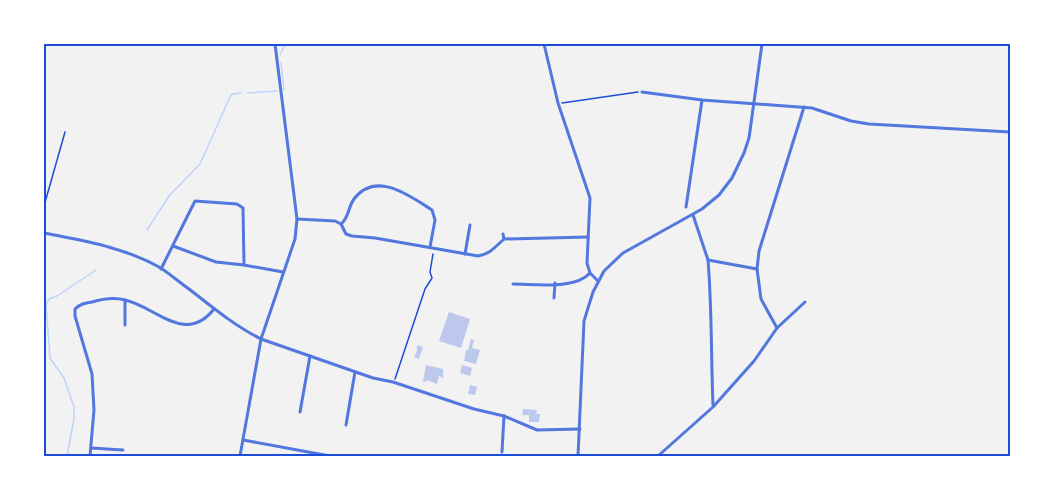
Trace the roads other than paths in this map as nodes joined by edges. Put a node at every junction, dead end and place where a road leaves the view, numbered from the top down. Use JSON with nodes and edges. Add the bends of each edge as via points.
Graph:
{"nodes":[{"id":1,"x":275,"y":44,"type":"edge"},
{"id":2,"x":544,"y":44,"type":"edge"},
{"id":3,"x":762,"y":44,"type":"edge"},
{"id":4,"x":642,"y":92,"type":"road end"},
{"id":5,"x":702,"y":100,"type":"junction"},
{"id":6,"x":754,"y":105,"type":"junction"},
{"id":7,"x":804,"y":107,"type":"junction"},
{"id":8,"x":1011,"y":132,"type":"edge"},
{"id":9,"x":686,"y":207,"type":"dead end"},
{"id":10,"x":693,"y":214,"type":"junction"},
{"id":11,"x":297,"y":219,"type":"junction"},
{"id":12,"x":341,"y":224,"type":"junction"},
{"id":13,"x":470,"y":225,"type":"dead end"},
{"id":14,"x":44,"y":233,"type":"edge"},
{"id":15,"x":503,"y":234,"type":"dead end"},
{"id":16,"x":588,"y":237,"type":"junction"},
{"id":17,"x":504,"y":239,"type":"junction"},
{"id":18,"x":173,"y":246,"type":"junction"},
{"id":19,"x":432,"y":248,"type":"junction"},
{"id":20,"x":465,"y":254,"type":"junction"},
{"id":21,"x":708,"y":260,"type":"junction"},
{"id":22,"x":244,"y":266,"type":"junction"},
{"id":23,"x":161,"y":269,"type":"junction"},
{"id":24,"x":757,"y":269,"type":"junction"},
{"id":25,"x":284,"y":272,"type":"junction"},
{"id":26,"x":590,"y":273,"type":"junction"},
{"id":27,"x":598,"y":281,"type":"junction"},
{"id":28,"x":555,"y":283,"type":"junction"},
{"id":29,"x":513,"y":284,"type":"dead end"},
{"id":30,"x":554,"y":298,"type":"dead end"},
{"id":31,"x":125,"y":300,"type":"junction"},
{"id":32,"x":805,"y":302,"type":"dead end"},
{"id":33,"x":214,"y":309,"type":"junction"},
{"id":34,"x":125,"y":325,"type":"dead end"},
{"id":35,"x":777,"y":328,"type":"junction"},
{"id":36,"x":261,"y":339,"type":"junction"},
{"id":37,"x":310,"y":356,"type":"junction"},
{"id":38,"x":355,"y":372,"type":"junction"},
{"id":39,"x":713,"y":407,"type":"junction"},
{"id":40,"x":300,"y":412,"type":"dead end"},
{"id":41,"x":504,"y":416,"type":"junction"},
{"id":42,"x":44,"y":417,"type":"edge"},
{"id":43,"x":44,"y":425,"type":"edge"},
{"id":44,"x":346,"y":425,"type":"dead end"},
{"id":45,"x":580,"y":429,"type":"junction"},
{"id":46,"x":243,"y":440,"type":"junction"},
{"id":47,"x":91,"y":448,"type":"junction"},
{"id":48,"x":123,"y":450,"type":"dead end"},
{"id":49,"x":502,"y":452,"type":"dead end"},
{"id":50,"x":90,"y":456,"type":"edge"},
{"id":51,"x":240,"y":456,"type":"edge"},
{"id":52,"x":330,"y":456,"type":"edge"},
{"id":53,"x":578,"y":456,"type":"edge"},
{"id":54,"x":658,"y":456,"type":"edge"}],
"edges":[{"from":1,"to":11,"type":"street"},
{"from":2,"to":16,"type":"street","via":[[558,103],[590,198]]},
{"from":3,"to":6,"type":"street"},
{"from":4,"to":5,"type":"street"},
{"from":5,"to":6,"type":"street"},
{"from":5,"to":9,"type":"street"},
{"from":6,"to":7,"type":"street"},
{"from":6,"to":10,"type":"street","via":[[749,138],[738,169],[719,195]]},
{"from":7,"to":8,"type":"street","via":[[869,124]]},
{"from":7,"to":24,"type":"street","via":[[759,251]]},
{"from":10,"to":21,"type":"street"},
{"from":10,"to":27,"type":"street","via":[[623,253]]},
{"from":11,"to":12,"type":"street"},
{"from":11,"to":25,"type":"street"},
{"from":12,"to":19,"type":"street","via":[[351,236]]},
{"from":12,"to":19,"type":"street","via":[[362,191],[383,185],[393,187],[432,210]]},
{"from":13,"to":20,"type":"street"},
{"from":14,"to":23,"type":"street","via":[[130,253]]},
{"from":15,"to":17,"type":"street"},
{"from":16,"to":17,"type":"street"},
{"from":16,"to":26,"type":"street"},
{"from":17,"to":20,"type":"street","via":[[487,254]]},
{"from":18,"to":22,"type":"street","via":[[216,262]]},
{"from":18,"to":22,"type":"street","via":[[195,201],[237,204],[244,215]]},
{"from":18,"to":23,"type":"street"},
{"from":19,"to":20,"type":"street"},
{"from":21,"to":24,"type":"street"},
{"from":21,"to":39,"type":"street"},
{"from":22,"to":25,"type":"street"},
{"from":23,"to":33,"type":"street"},
{"from":24,"to":35,"type":"street","via":[[761,299]]},
{"from":25,"to":36,"type":"street"},
{"from":26,"to":27,"type":"street"},
{"from":26,"to":28,"type":"street","via":[[573,284]]},
{"from":27,"to":45,"type":"street","via":[[584,321]]},
{"from":28,"to":29,"type":"street"},
{"from":28,"to":30,"type":"street"},
{"from":31,"to":33,"type":"street","via":[[179,323],[195,324]]},
{"from":31,"to":34,"type":"street"},
{"from":31,"to":47,"type":"street","via":[[102,298],[75,309],[92,374]]},
{"from":32,"to":35,"type":"street"},
{"from":33,"to":36,"type":"street"},
{"from":35,"to":39,"type":"street"},
{"from":36,"to":37,"type":"street"},
{"from":36,"to":46,"type":"street"},
{"from":37,"to":38,"type":"street"},
{"from":37,"to":40,"type":"street"},
{"from":38,"to":41,"type":"street"},
{"from":38,"to":44,"type":"street"},
{"from":39,"to":54,"type":"street"},
{"from":41,"to":45,"type":"street","via":[[537,430]]},
{"from":41,"to":49,"type":"street"},
{"from":42,"to":43,"type":"street"},
{"from":45,"to":53,"type":"street"},
{"from":46,"to":51,"type":"street"},
{"from":46,"to":52,"type":"street"},
{"from":47,"to":48,"type":"street"},
{"from":47,"to":50,"type":"street"}]}
